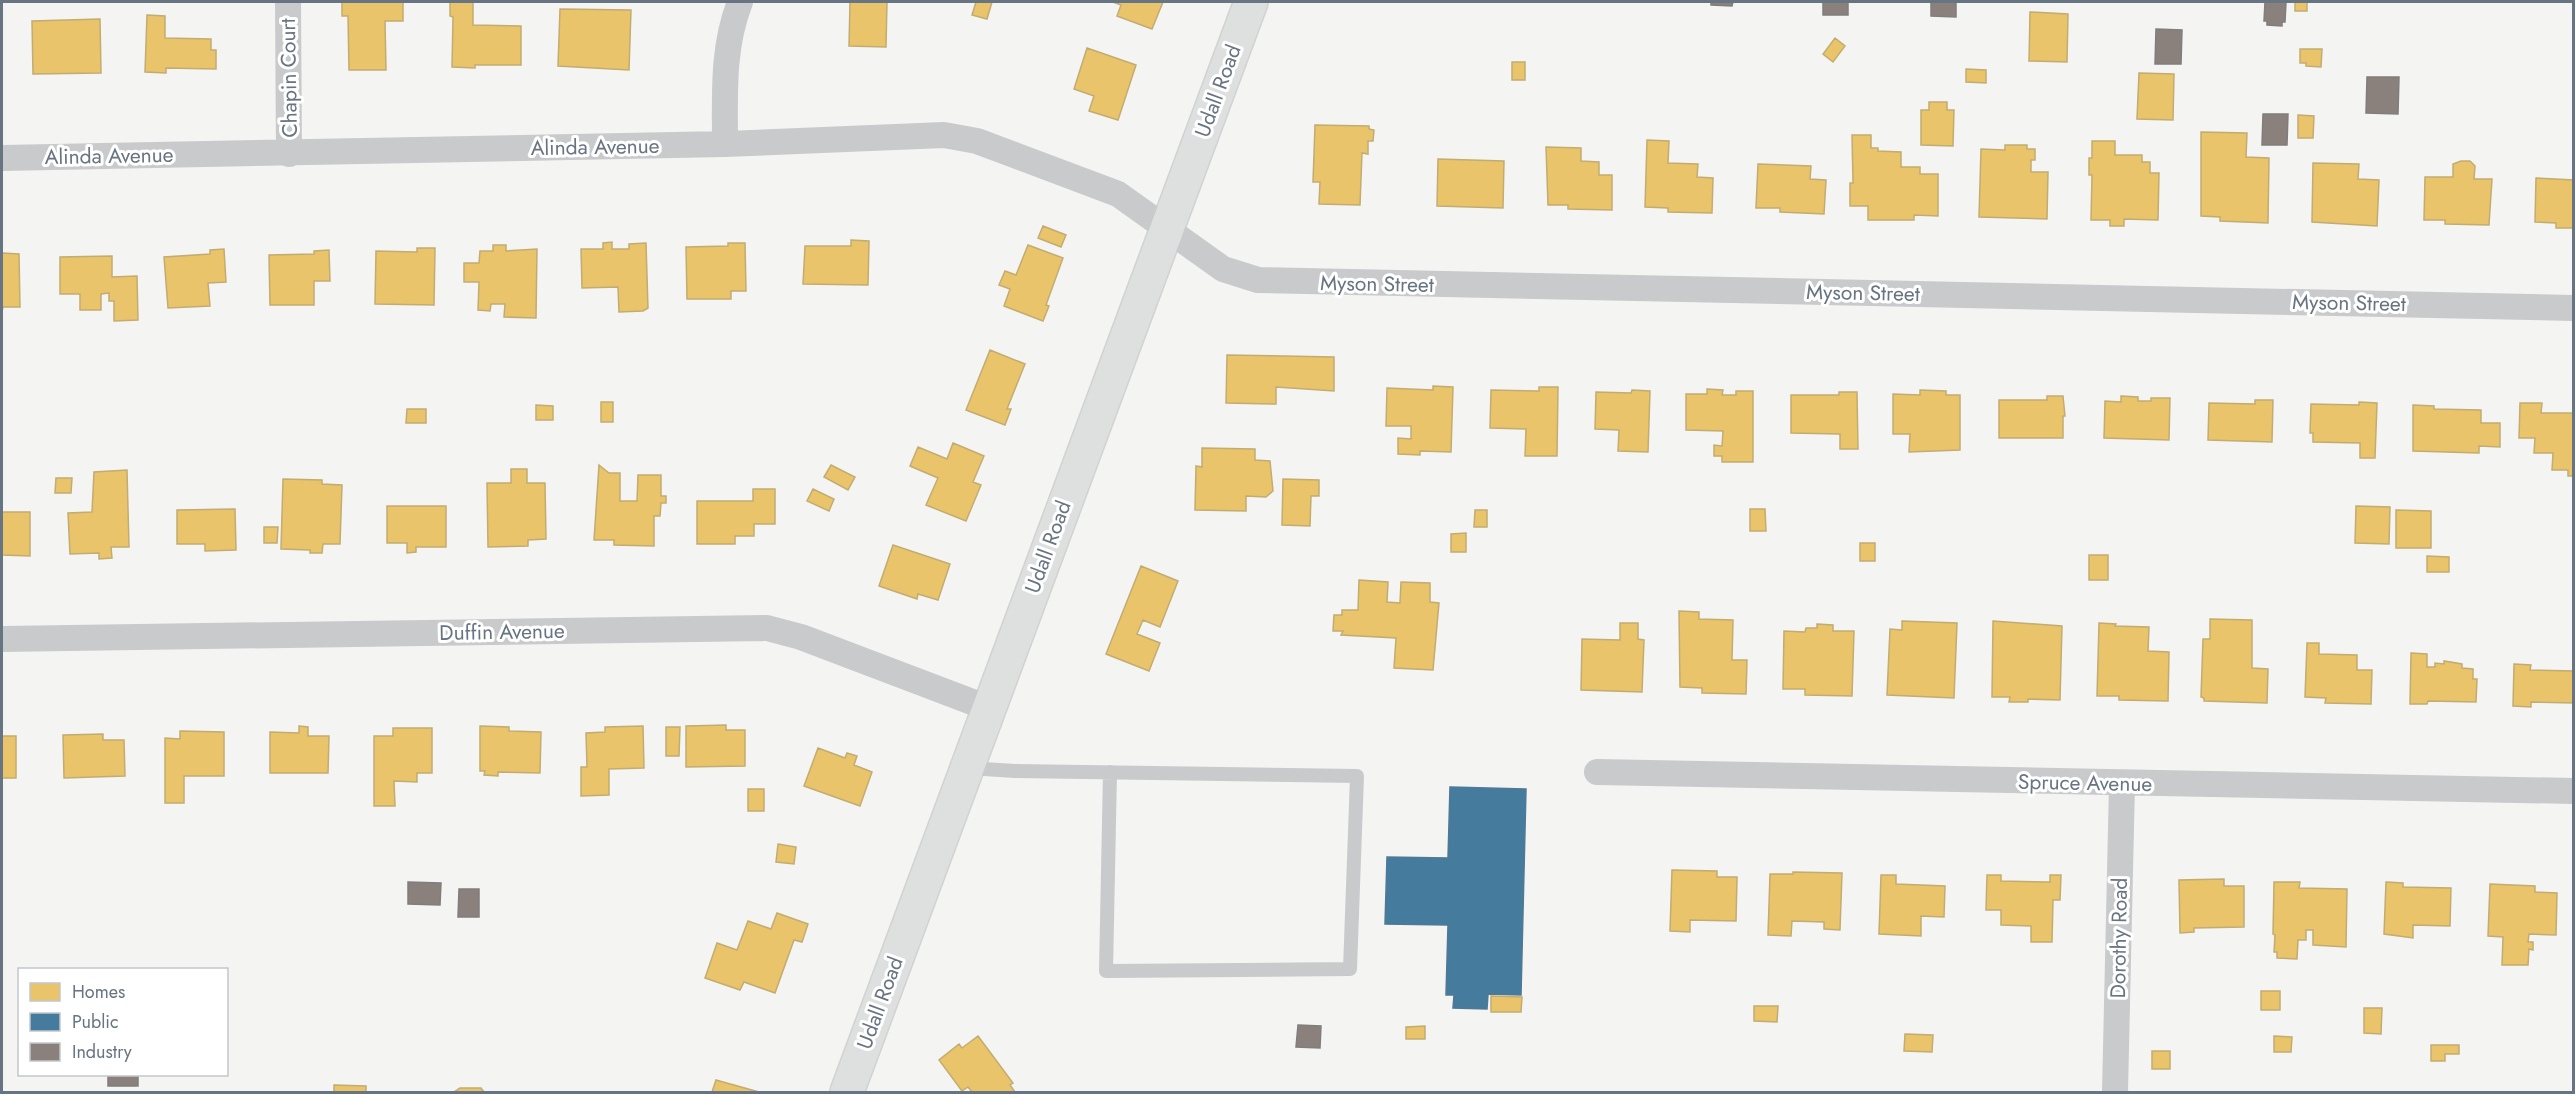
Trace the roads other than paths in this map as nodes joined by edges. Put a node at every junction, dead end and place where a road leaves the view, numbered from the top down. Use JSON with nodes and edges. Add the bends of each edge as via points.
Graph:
{"nodes":[{"id":1,"x":288,"y":2,"type":"edge"},
{"id":2,"x":740,"y":2,"type":"edge"},
{"id":3,"x":1251,"y":2,"type":"edge"},
{"id":4,"x":725,"y":144,"type":"junction"},
{"id":5,"x":290,"y":154,"type":"junction"},
{"id":6,"x":2,"y":158,"type":"edge"},
{"id":7,"x":1167,"y":229,"type":"junction"},
{"id":8,"x":2574,"y":308,"type":"edge"},
{"id":9,"x":2,"y":639,"type":"edge"},
{"id":10,"x":988,"y":708,"type":"junction"},
{"id":11,"x":966,"y":768,"type":"junction"},
{"id":12,"x":1110,"y":772,"type":"junction"},
{"id":13,"x":1597,"y":772,"type":"dead end"},
{"id":14,"x":2122,"y":784,"type":"junction"},
{"id":15,"x":2574,"y":791,"type":"edge"},
{"id":16,"x":846,"y":1092,"type":"edge"},
{"id":17,"x":2115,"y":1092,"type":"edge"}],
"edges":[{"from":1,"to":5,"type":"street","name":"Chapin Court"},
{"from":2,"to":4,"type":"street","via":[[726,57]]},
{"from":3,"to":7,"type":"main road","name":"Udall Road"},
{"from":4,"to":5,"type":"street","name":"Alinda Avenue"},
{"from":4,"to":7,"type":"street","name":"Alinda Avenue","via":[[962,136],[1118,194]]},
{"from":5,"to":6,"type":"street","name":"Alinda Avenue"},
{"from":7,"to":8,"type":"street","name":"Myson Street","via":[[1222,269],[1276,282]]},
{"from":7,"to":10,"type":"main road","name":"Udall Road"},
{"from":9,"to":10,"type":"street","name":"Duffin Avenue","via":[[767,628],[801,637]]},
{"from":10,"to":11,"type":"main road","name":"Udall Road"},
{"from":11,"to":12,"type":"lane"},
{"from":11,"to":16,"type":"main road","name":"Udall Road"},
{"from":12,"to":12,"type":"lane","via":[[1357,776],[1350,969],[1106,971]]},
{"from":13,"to":14,"type":"street","name":"Spruce Avenue"},
{"from":14,"to":15,"type":"street","name":"Spruce Avenue"},
{"from":14,"to":17,"type":"street","name":"Dorothy Road"}]}
